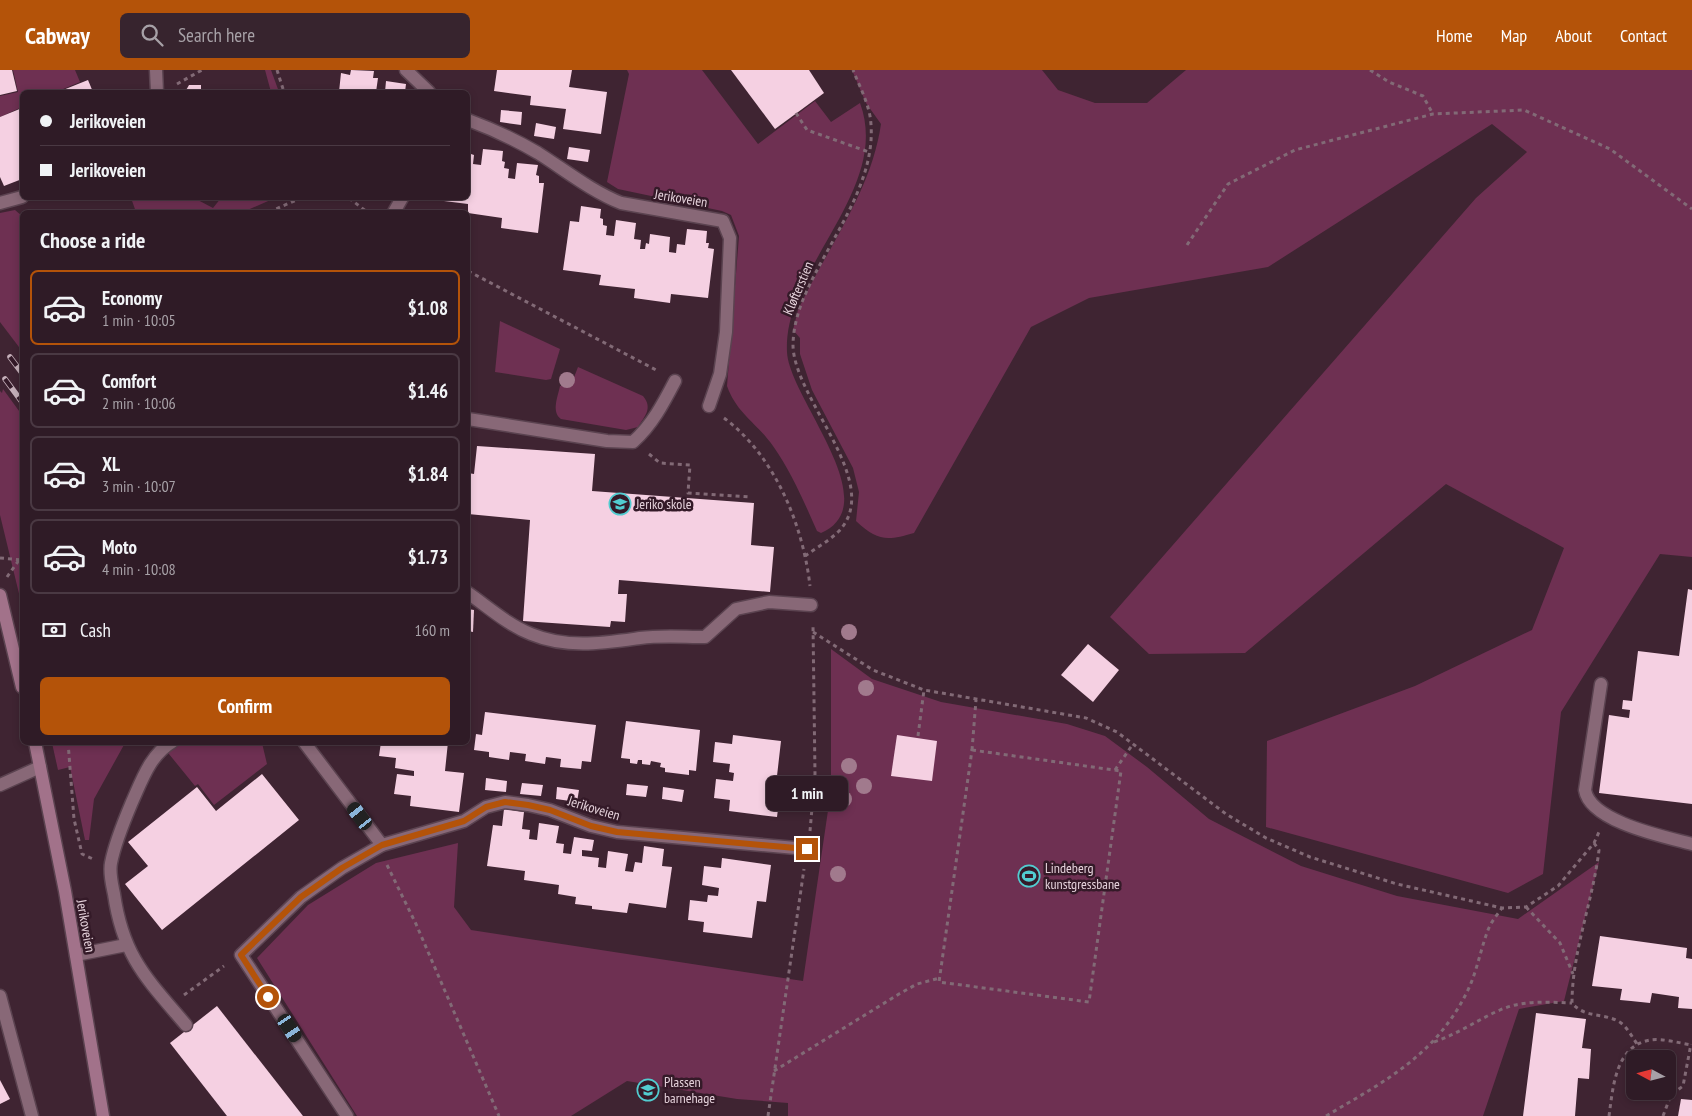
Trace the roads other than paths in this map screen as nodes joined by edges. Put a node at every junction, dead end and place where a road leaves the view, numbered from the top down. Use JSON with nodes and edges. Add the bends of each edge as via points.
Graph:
{"nodes":[{"id":1,"x":156,"y":70,"type":"edge"},
{"id":2,"x":406,"y":70,"type":"edge"},
{"id":3,"x":156,"y":90,"type":"edge"},
{"id":4,"x":427,"y":90,"type":"edge"},
{"id":5,"x":470,"y":121,"type":"edge"},
{"id":6,"x":20,"y":198,"type":"edge"},
{"id":7,"x":0,"y":203,"type":"edge"},
{"id":8,"x":675,"y":381,"type":"dead end"},
{"id":9,"x":709,"y":406,"type":"dead end"},
{"id":10,"x":470,"y":419,"type":"edge"},
{"id":11,"x":470,"y":594,"type":"edge"},
{"id":12,"x":0,"y":595,"type":"edge"},
{"id":13,"x":811,"y":605,"type":"dead end"},
{"id":14,"x":20,"y":676,"type":"edge"},
{"id":15,"x":1601,"y":684,"type":"dead end"},
{"id":16,"x":35,"y":745,"type":"edge"},
{"id":17,"x":168,"y":745,"type":"edge"},
{"id":18,"x":306,"y":745,"type":"edge"},
{"id":19,"x":40,"y":767,"type":"junction"},
{"id":20,"x":0,"y":785,"type":"edge"},
{"id":21,"x":1692,"y":844,"type":"edge"},
{"id":22,"x":382,"y":845,"type":"junction"},
{"id":23,"x":807,"y":849,"type":"dead end"},
{"id":24,"x":126,"y":945,"type":"junction"},
{"id":25,"x":76,"y":955,"type":"junction"},
{"id":26,"x":0,"y":996,"type":"edge"},
{"id":27,"x":186,"y":1025,"type":"dead end"},
{"id":28,"x":32,"y":1116,"type":"edge"},
{"id":29,"x":103,"y":1116,"type":"edge"},
{"id":30,"x":347,"y":1116,"type":"edge"}],
"edges":[{"from":1,"to":3,"type":"lane"},
{"from":2,"to":4,"type":"lane"},
{"from":5,"to":9,"type":"lane","name":"Jerikoveien","via":[[535,152],[621,203],[722,221],[730,238],[726,322],[720,374]]},
{"from":6,"to":7,"type":"lane"},
{"from":8,"to":10,"type":"lane","via":[[645,430],[632,442]]},
{"from":11,"to":13,"type":"lane","via":[[532,635],[599,645],[641,638],[705,637],[736,609],[769,602]]},
{"from":12,"to":14,"type":"street"},
{"from":15,"to":21,"type":"lane","via":[[1585,790],[1588,800],[1607,816],[1637,830]]},
{"from":16,"to":19,"type":"street","name":"Jerikoveien"},
{"from":17,"to":24,"type":"lane","via":[[150,764],[123,823],[110,865],[116,912]]},
{"from":18,"to":22,"type":"lane"},
{"from":19,"to":20,"type":"lane"},
{"from":19,"to":25,"type":"street","name":"Jerikoveien"},
{"from":22,"to":23,"type":"lane","name":"Jerikoveien","via":[[464,821],[486,807],[505,802],[550,810],[617,832]]},
{"from":22,"to":30,"type":"lane","name":"Jerikoveien","via":[[301,897],[241,955]]},
{"from":24,"to":25,"type":"lane"},
{"from":24,"to":27,"type":"lane","via":[[144,976]]},
{"from":25,"to":29,"type":"street","name":"Jerikoveien"},
{"from":26,"to":28,"type":"lane"}]}
